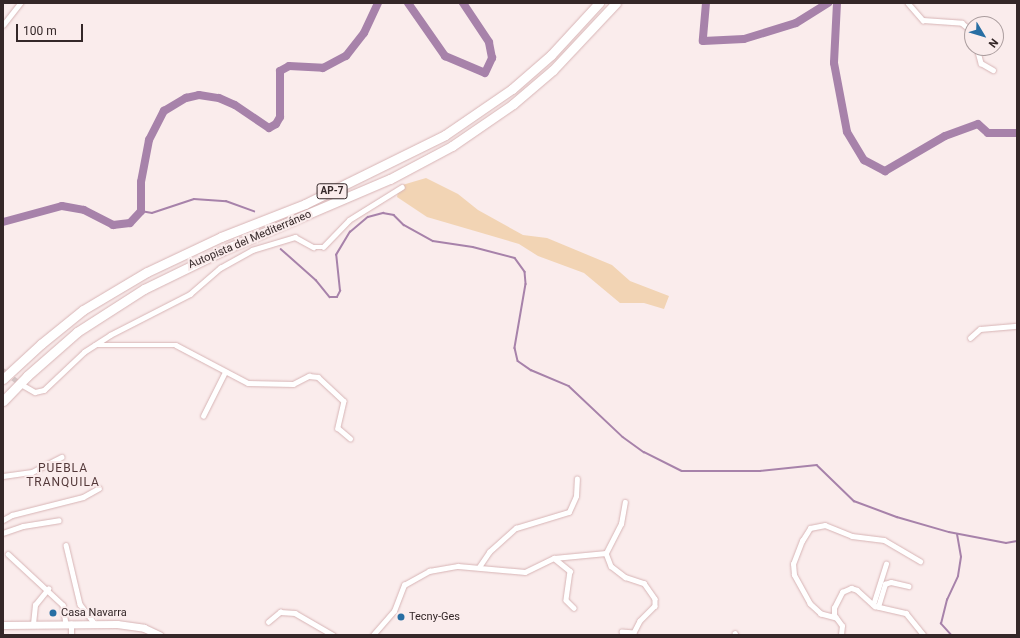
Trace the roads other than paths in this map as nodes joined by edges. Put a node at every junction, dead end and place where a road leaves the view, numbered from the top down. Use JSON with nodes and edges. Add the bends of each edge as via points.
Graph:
{"nodes":[{"id":1,"x":20,"y":3,"type":"edge"},
{"id":2,"x":599,"y":3,"type":"edge"},
{"id":3,"x":616,"y":3,"type":"edge"},
{"id":4,"x":908,"y":3,"type":"edge"},
{"id":5,"x":3,"y":25,"type":"edge"},
{"id":6,"x":964,"y":25,"type":"edge"},
{"id":7,"x":979,"y":56,"type":"edge"},
{"id":8,"x":993,"y":70,"type":"dead end"},
{"id":9,"x":402,"y":187,"type":"dead end"},
{"id":10,"x":1017,"y":326,"type":"edge"},
{"id":11,"x":970,"y":338,"type":"dead end"},
{"id":12,"x":94,"y":345,"type":"junction"},
{"id":13,"x":225,"y":372,"type":"junction"},
{"id":14,"x":3,"y":379,"type":"edge"},
{"id":15,"x":21,"y":384,"type":"tunnel mouth"},
{"id":16,"x":3,"y":401,"type":"edge"},
{"id":17,"x":203,"y":416,"type":"dead end"},
{"id":18,"x":350,"y":438,"type":"dead end"},
{"id":19,"x":60,"y":457,"type":"dead end"},
{"id":20,"x":3,"y":476,"type":"edge"},
{"id":21,"x":577,"y":480,"type":"dead end"},
{"id":22,"x":99,"y":488,"type":"dead end"},
{"id":23,"x":625,"y":502,"type":"dead end"},
{"id":24,"x":3,"y":520,"type":"edge"},
{"id":25,"x":58,"y":520,"type":"dead end"},
{"id":26,"x":3,"y":533,"type":"edge"},
{"id":27,"x":66,"y":545,"type":"dead end"},
{"id":28,"x":606,"y":553,"type":"junction"},
{"id":29,"x":8,"y":554,"type":"dead end"},
{"id":30,"x":554,"y":558,"type":"junction"},
{"id":31,"x":920,"y":561,"type":"dead end"},
{"id":32,"x":886,"y":564,"type":"dead end"},
{"id":33,"x":478,"y":567,"type":"junction"},
{"id":34,"x":908,"y":586,"type":"dead end"},
{"id":35,"x":48,"y":589,"type":"junction"},
{"id":36,"x":875,"y":606,"type":"junction"},
{"id":37,"x":574,"y":608,"type":"dead end"},
{"id":38,"x":836,"y":618,"type":"junction"},
{"id":39,"x":268,"y":622,"type":"dead end"},
{"id":40,"x":33,"y":624,"type":"junction"},
{"id":41,"x":69,"y":624,"type":"junction"},
{"id":42,"x":95,"y":624,"type":"junction"},
{"id":43,"x":3,"y":625,"type":"edge"},
{"id":44,"x":622,"y":632,"type":"dead end"},
{"id":45,"x":71,"y":635,"type":"edge"},
{"id":46,"x":159,"y":635,"type":"edge"},
{"id":47,"x":333,"y":635,"type":"edge"},
{"id":48,"x":373,"y":635,"type":"edge"},
{"id":49,"x":841,"y":635,"type":"edge"},
{"id":50,"x":924,"y":635,"type":"edge"}],
"edges":[{"from":1,"to":5,"type":"street"},
{"from":2,"to":14,"type":"highway","name":"Autopista del Mediterráneo","number":"AP-7","via":[[551,55],[512,89],[445,135],[306,204],[221,237],[147,272],[84,310],[41,344]]},
{"from":3,"to":16,"type":"highway","name":"Autopista del Mediterráneo","number":"AP-7","via":[[553,70],[513,104],[452,146],[390,179],[228,248],[144,289],[77,332],[32,371]]},
{"from":4,"to":6,"type":"street","via":[[923,20]]},
{"from":7,"to":8,"type":"street","via":[[981,63]]},
{"from":9,"to":12,"type":"street","via":[[349,220],[323,247],[314,248],[295,237],[252,250],[220,268],[190,294]]},
{"from":10,"to":11,"type":"street","via":[[980,329]]},
{"from":12,"to":13,"type":"street","via":[[176,345]]},
{"from":12,"to":15,"type":"street","via":[[44,390],[35,392]]},
{"from":13,"to":17,"type":"street"},
{"from":13,"to":18,"type":"street","via":[[248,383],[293,384],[309,376],[322,379],[344,401],[338,428]]},
{"from":19,"to":20,"type":"street","via":[[32,472]]},
{"from":21,"to":33,"type":"street","via":[[576,496],[569,512],[516,528],[489,552]]},
{"from":22,"to":24,"type":"street","via":[[82,497],[12,515]]},
{"from":23,"to":28,"type":"street","via":[[621,524]]},
{"from":25,"to":26,"type":"street","via":[[23,526]]},
{"from":27,"to":42,"type":"street","via":[[80,604]]},
{"from":28,"to":30,"type":"street"},
{"from":28,"to":44,"type":"street","via":[[608,562],[614,569],[624,577],[644,583],[655,599],[655,606],[640,621],[634,633]]},
{"from":29,"to":35,"type":"street"},
{"from":30,"to":33,"type":"street","via":[[525,572]]},
{"from":30,"to":37,"type":"street","via":[[570,571],[566,600]]},
{"from":31,"to":38,"type":"street","via":[[884,540],[852,536],[825,525],[810,528],[804,536],[793,564],[794,575],[810,604],[821,614]]},
{"from":32,"to":36,"type":"street"},
{"from":33,"to":48,"type":"street","via":[[448,566],[408,581],[394,611]]},
{"from":34,"to":36,"type":"street","via":[[891,582],[885,584]]},
{"from":35,"to":40,"type":"street","via":[[35,605]]},
{"from":35,"to":41,"type":"street","via":[[63,604]]},
{"from":36,"to":38,"type":"street","via":[[857,590],[848,588],[836,600]]},
{"from":36,"to":50,"type":"street","via":[[906,613]]},
{"from":38,"to":49,"type":"street","via":[[842,626]]},
{"from":39,"to":47,"type":"street","via":[[280,612],[295,613]]},
{"from":40,"to":41,"type":"main road"},
{"from":40,"to":43,"type":"main road"},
{"from":41,"to":42,"type":"main road"},
{"from":41,"to":45,"type":"street"},
{"from":42,"to":46,"type":"main road","via":[[132,625]]}]}
